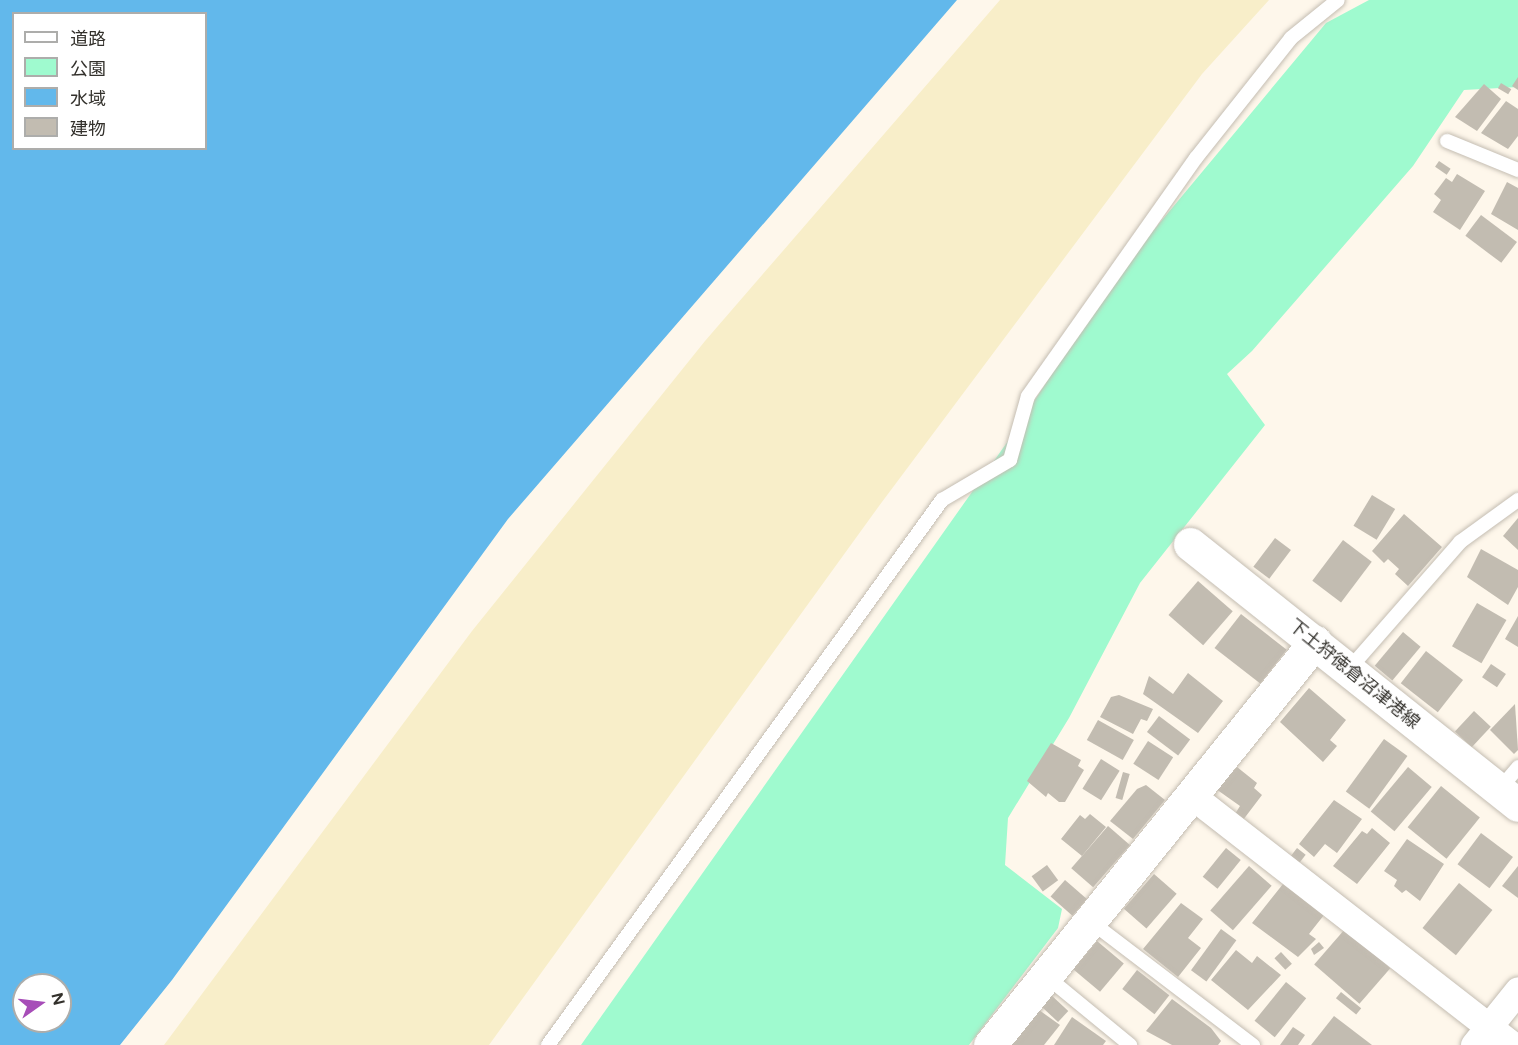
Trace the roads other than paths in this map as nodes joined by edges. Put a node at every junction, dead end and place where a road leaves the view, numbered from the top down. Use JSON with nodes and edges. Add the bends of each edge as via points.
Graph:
{"nodes":[{"id":1,"x":1338,"y":0,"type":"edge"},
{"id":2,"x":1447,"y":141,"type":"dead end"},
{"id":3,"x":1517,"y":167,"type":"edge"},
{"id":4,"x":1518,"y":500,"type":"edge"},
{"id":5,"x":1190,"y":544,"type":"dead end"},
{"id":6,"x":1315,"y":642,"type":"junction"},
{"id":7,"x":1349,"y":669,"type":"junction"},
{"id":8,"x":1512,"y":787,"type":"edge"},
{"id":9,"x":1191,"y":795,"type":"junction"},
{"id":10,"x":1090,"y":921,"type":"junction"},
{"id":11,"x":1046,"y":976,"type":"junction"},
{"id":12,"x":1518,"y":990,"type":"edge"},
{"id":13,"x":1482,"y":1036,"type":"edge"},
{"id":14,"x":548,"y":1045,"type":"edge"},
{"id":15,"x":990,"y":1045,"type":"edge"},
{"id":16,"x":1130,"y":1045,"type":"edge"},
{"id":17,"x":1253,"y":1045,"type":"edge"},
{"id":18,"x":1512,"y":1045,"type":"edge"}],
"edges":[{"from":1,"to":14,"type":"lane","via":[[1291,38],[1196,158],[1028,396],[1010,460],[942,500]]},
{"from":2,"to":3,"type":"lane"},
{"from":4,"to":7,"type":"lane","via":[[1460,542]]},
{"from":5,"to":6,"type":"street","name":"下土狩徳倉沼津港線"},
{"from":6,"to":7,"type":"street","name":"下土狩徳倉沼津港線"},
{"from":6,"to":9,"type":"street"},
{"from":7,"to":8,"type":"street","name":"下土狩徳倉沼津港線"},
{"from":9,"to":10,"type":"street"},
{"from":9,"to":13,"type":"street"},
{"from":10,"to":11,"type":"street"},
{"from":10,"to":17,"type":"lane"},
{"from":11,"to":15,"type":"street"},
{"from":11,"to":16,"type":"lane"},
{"from":12,"to":13,"type":"street"},
{"from":13,"to":18,"type":"street"}]}
